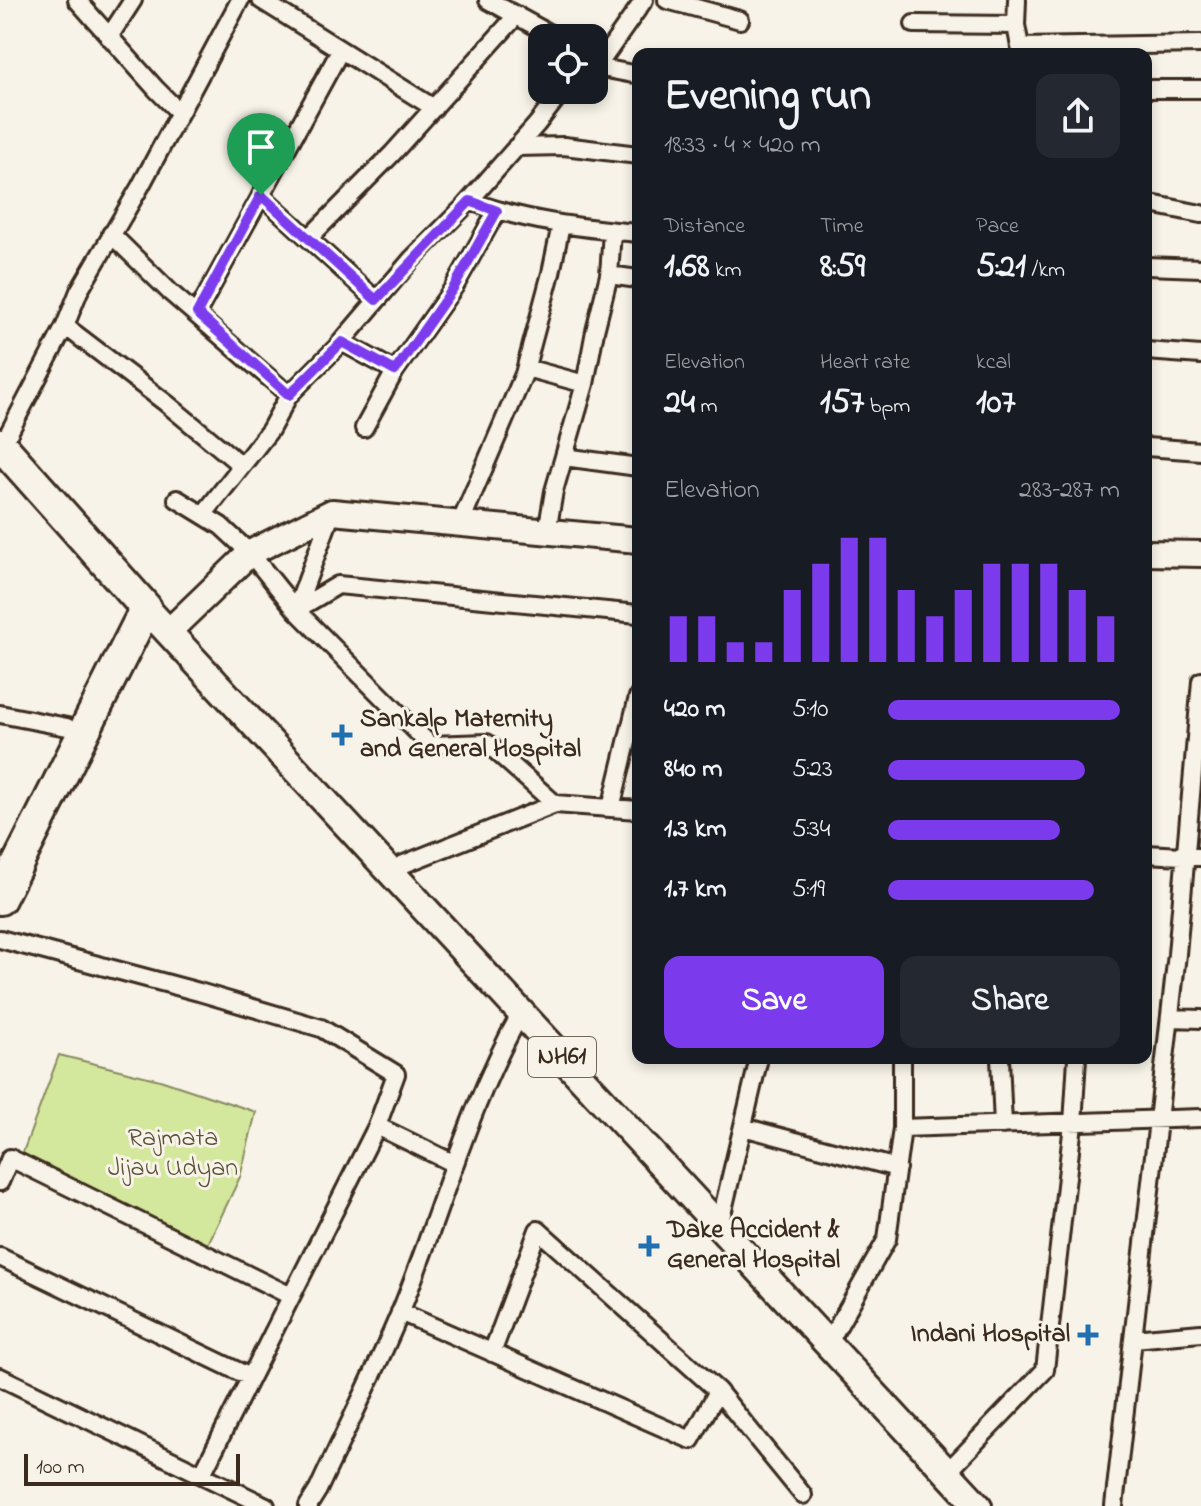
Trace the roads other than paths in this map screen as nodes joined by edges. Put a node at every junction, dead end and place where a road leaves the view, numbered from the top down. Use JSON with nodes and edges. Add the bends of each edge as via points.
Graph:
{"nodes":[{"id":1,"x":77,"y":0,"type":"edge"},
{"id":2,"x":133,"y":0,"type":"edge"},
{"id":3,"x":240,"y":0,"type":"edge"},
{"id":4,"x":261,"y":0,"type":"edge"},
{"id":5,"x":489,"y":0,"type":"edge"},
{"id":6,"x":644,"y":0,"type":"edge"},
{"id":7,"x":667,"y":0,"type":"edge"},
{"id":8,"x":1017,"y":0,"type":"edge"},
{"id":9,"x":517,"y":15,"type":"junction"},
{"id":10,"x":740,"y":20,"type":"dead end"},
{"id":11,"x":533,"y":24,"type":"edge"},
{"id":12,"x":914,"y":24,"type":"dead end"},
{"id":13,"x":1016,"y":25,"type":"junction"},
{"id":14,"x":109,"y":37,"type":"junction"},
{"id":15,"x":1201,"y":44,"type":"edge"},
{"id":16,"x":608,"y":47,"type":"edge"},
{"id":17,"x":1041,"y":48,"type":"edge"},
{"id":18,"x":1122,"y":48,"type":"edge"},
{"id":19,"x":340,"y":51,"type":"junction"},
{"id":20,"x":608,"y":69,"type":"edge"},
{"id":21,"x":632,"y":74,"type":"edge"},
{"id":22,"x":1152,"y":89,"type":"edge"},
{"id":23,"x":1201,"y":89,"type":"edge"},
{"id":24,"x":551,"y":104,"type":"edge"},
{"id":25,"x":434,"y":108,"type":"junction"},
{"id":26,"x":179,"y":112,"type":"junction"},
{"id":27,"x":516,"y":147,"type":"junction"},
{"id":28,"x":632,"y":154,"type":"edge"},
{"id":29,"x":261,"y":195,"type":"junction"},
{"id":30,"x":470,"y":201,"type":"junction"},
{"id":31,"x":1152,"y":204,"type":"edge"},
{"id":32,"x":497,"y":211,"type":"junction"},
{"id":33,"x":1201,"y":214,"type":"edge"},
{"id":34,"x":561,"y":225,"type":"junction"},
{"id":35,"x":612,"y":231,"type":"junction"},
{"id":36,"x":632,"y":233,"type":"edge"},
{"id":37,"x":111,"y":234,"type":"junction"},
{"id":38,"x":309,"y":238,"type":"junction"},
{"id":39,"x":1152,"y":266,"type":"edge"},
{"id":40,"x":1201,"y":268,"type":"edge"},
{"id":41,"x":609,"y":275,"type":"junction"},
{"id":42,"x":632,"y":278,"type":"edge"},
{"id":43,"x":376,"y":300,"type":"junction"},
{"id":44,"x":197,"y":313,"type":"junction"},
{"id":45,"x":65,"y":326,"type":"junction"},
{"id":46,"x":342,"y":342,"type":"junction"},
{"id":47,"x":1152,"y":351,"type":"edge"},
{"id":48,"x":1201,"y":355,"type":"edge"},
{"id":49,"x":526,"y":368,"type":"junction"},
{"id":50,"x":395,"y":371,"type":"junction"},
{"id":51,"x":585,"y":384,"type":"junction"},
{"id":52,"x":289,"y":395,"type":"junction"},
{"id":53,"x":364,"y":428,"type":"dead end"},
{"id":54,"x":1,"y":445,"type":"edge"},
{"id":55,"x":1152,"y":447,"type":"edge"},
{"id":56,"x":1201,"y":451,"type":"edge"},
{"id":57,"x":564,"y":457,"type":"junction"},
{"id":58,"x":241,"y":465,"type":"junction"},
{"id":59,"x":632,"y":466,"type":"edge"},
{"id":60,"x":177,"y":499,"type":"dead end"},
{"id":61,"x":332,"y":512,"type":"junction"},
{"id":62,"x":203,"y":515,"type":"junction"},
{"id":63,"x":460,"y":524,"type":"junction"},
{"id":64,"x":547,"y":532,"type":"junction"},
{"id":65,"x":632,"y":539,"type":"edge"},
{"id":66,"x":250,"y":553,"type":"junction"},
{"id":67,"x":1152,"y":553,"type":"edge"},
{"id":68,"x":1201,"y":554,"type":"edge"},
{"id":69,"x":146,"y":608,"type":"junction"},
{"id":70,"x":296,"y":610,"type":"junction"},
{"id":71,"x":632,"y":613,"type":"edge"},
{"id":72,"x":168,"y":632,"type":"junction"},
{"id":73,"x":1201,"y":681,"type":"edge"},
{"id":74,"x":0,"y":714,"type":"edge"},
{"id":75,"x":632,"y":722,"type":"edge"},
{"id":76,"x":67,"y":727,"type":"dead end"},
{"id":77,"x":1198,"y":745,"type":"edge"},
{"id":78,"x":555,"y":804,"type":"junction"},
{"id":79,"x":611,"y":808,"type":"junction"},
{"id":80,"x":632,"y":810,"type":"edge"},
{"id":81,"x":1152,"y":854,"type":"edge"},
{"id":82,"x":1193,"y":857,"type":"edge"},
{"id":83,"x":389,"y":870,"type":"junction"},
{"id":84,"x":0,"y":899,"type":"edge"},
{"id":85,"x":0,"y":939,"type":"edge"},
{"id":86,"x":521,"y":1013,"type":"junction"},
{"id":87,"x":1170,"y":1018,"type":"junction"},
{"id":88,"x":1201,"y":1019,"type":"edge"},
{"id":89,"x":758,"y":1064,"type":"edge"},
{"id":90,"x":902,"y":1064,"type":"edge"},
{"id":91,"x":1000,"y":1064,"type":"edge"},
{"id":92,"x":1077,"y":1064,"type":"edge"},
{"id":93,"x":1201,"y":1118,"type":"edge"},
{"id":94,"x":1158,"y":1122,"type":"junction"},
{"id":95,"x":1073,"y":1124,"type":"junction"},
{"id":96,"x":1003,"y":1125,"type":"junction"},
{"id":97,"x":377,"y":1126,"type":"junction"},
{"id":98,"x":743,"y":1127,"type":"junction"},
{"id":99,"x":902,"y":1128,"type":"junction"},
{"id":100,"x":453,"y":1163,"type":"junction"},
{"id":101,"x":897,"y":1168,"type":"junction"},
{"id":102,"x":0,"y":1182,"type":"edge"},
{"id":103,"x":719,"y":1227,"type":"junction"},
{"id":104,"x":0,"y":1257,"type":"edge"},
{"id":105,"x":291,"y":1296,"type":"junction"},
{"id":106,"x":400,"y":1312,"type":"junction"},
{"id":107,"x":1201,"y":1333,"type":"edge"},
{"id":108,"x":1133,"y":1339,"type":"junction"},
{"id":109,"x":828,"y":1344,"type":"junction"},
{"id":110,"x":492,"y":1353,"type":"junction"},
{"id":111,"x":0,"y":1377,"type":"edge"},
{"id":112,"x":250,"y":1377,"type":"junction"},
{"id":113,"x":718,"y":1391,"type":"junction"},
{"id":114,"x":947,"y":1472,"type":"junction"},
{"id":115,"x":202,"y":1474,"type":"junction"},
{"id":116,"x":803,"y":1495,"type":"dead end"},
{"id":117,"x":969,"y":1503,"type":"edge"},
{"id":118,"x":266,"y":1506,"type":"edge"},
{"id":119,"x":308,"y":1506,"type":"edge"},
{"id":120,"x":1114,"y":1506,"type":"edge"}],
"edges":[{"from":1,"to":14,"type":"street"},
{"from":2,"to":14,"type":"street"},
{"from":3,"to":26,"type":"street"},
{"from":4,"to":19,"type":"street"},
{"from":5,"to":9,"type":"street"},
{"from":6,"to":16,"type":"street"},
{"from":7,"to":10,"type":"street"},
{"from":8,"to":13,"type":"street"},
{"from":9,"to":11,"type":"street"},
{"from":9,"to":25,"type":"street"},
{"from":12,"to":13,"type":"street"},
{"from":13,"to":17,"type":"street","via":[[1020,47]]},
{"from":14,"to":26,"type":"street"},
{"from":15,"to":18,"type":"street"},
{"from":19,"to":25,"type":"street"},
{"from":19,"to":29,"type":"street"},
{"from":20,"to":21,"type":"street"},
{"from":22,"to":23,"type":"street"},
{"from":24,"to":27,"type":"street"},
{"from":25,"to":38,"type":"street"},
{"from":26,"to":37,"type":"street"},
{"from":27,"to":28,"type":"street","via":[[564,146]]},
{"from":27,"to":30,"type":"street"},
{"from":29,"to":38,"type":"street"},
{"from":29,"to":44,"type":"street"},
{"from":30,"to":32,"type":"street"},
{"from":30,"to":43,"type":"street"},
{"from":31,"to":33,"type":"street"},
{"from":32,"to":34,"type":"street"},
{"from":32,"to":50,"type":"street","via":[[454,287]]},
{"from":34,"to":35,"type":"street"},
{"from":34,"to":49,"type":"street"},
{"from":35,"to":36,"type":"street"},
{"from":35,"to":41,"type":"street"},
{"from":37,"to":44,"type":"street"},
{"from":37,"to":45,"type":"street"},
{"from":38,"to":43,"type":"street"},
{"from":39,"to":40,"type":"street"},
{"from":41,"to":42,"type":"street"},
{"from":41,"to":51,"type":"street"},
{"from":43,"to":46,"type":"street"},
{"from":44,"to":52,"type":"street"},
{"from":45,"to":54,"type":"street"},
{"from":45,"to":58,"type":"street"},
{"from":46,"to":50,"type":"street"},
{"from":46,"to":52,"type":"street"},
{"from":47,"to":48,"type":"street"},
{"from":49,"to":51,"type":"street"},
{"from":49,"to":63,"type":"street"},
{"from":50,"to":53,"type":"street"},
{"from":51,"to":57,"type":"street"},
{"from":52,"to":58,"type":"street","via":[[270,430]]},
{"from":54,"to":69,"type":"highway","number":"NH61"},
{"from":55,"to":56,"type":"street"},
{"from":57,"to":59,"type":"street"},
{"from":57,"to":64,"type":"street"},
{"from":58,"to":62,"type":"street"},
{"from":60,"to":62,"type":"street"},
{"from":61,"to":63,"type":"street"},
{"from":61,"to":66,"type":"street"},
{"from":61,"to":70,"type":"street"},
{"from":62,"to":66,"type":"street"},
{"from":63,"to":64,"type":"street"},
{"from":64,"to":65,"type":"street"},
{"from":66,"to":70,"type":"street"},
{"from":66,"to":72,"type":"street"},
{"from":67,"to":68,"type":"street"},
{"from":69,"to":72,"type":"main road","number":"NH61"},
{"from":69,"to":84,"type":"highway"},
{"from":70,"to":71,"type":"street","via":[[338,585]]},
{"from":70,"to":78,"type":"street","via":[[430,745],[487,743]]},
{"from":72,"to":83,"type":"main road","number":"NH61"},
{"from":73,"to":77,"type":"street"},
{"from":74,"to":76,"type":"street"},
{"from":75,"to":79,"type":"street"},
{"from":77,"to":82,"type":"street"},
{"from":78,"to":79,"type":"street"},
{"from":78,"to":83,"type":"street"},
{"from":79,"to":80,"type":"street"},
{"from":81,"to":82,"type":"street"},
{"from":82,"to":87,"type":"street"},
{"from":83,"to":86,"type":"main road","number":"NH61"},
{"from":85,"to":97,"type":"street","via":[[321,1028],[396,1074]]},
{"from":86,"to":100,"type":"street","via":[[497,1056]]},
{"from":86,"to":103,"type":"main road","number":"NH61"},
{"from":87,"to":88,"type":"street"},
{"from":87,"to":94,"type":"street"},
{"from":89,"to":98,"type":"street"},
{"from":90,"to":99,"type":"street"},
{"from":91,"to":96,"type":"street"},
{"from":92,"to":95,"type":"street"},
{"from":93,"to":94,"type":"street"},
{"from":94,"to":95,"type":"street"},
{"from":94,"to":108,"type":"street"},
{"from":95,"to":96,"type":"street"},
{"from":95,"to":114,"type":"street","via":[[1045,1370]]},
{"from":96,"to":99,"type":"street"},
{"from":97,"to":100,"type":"street"},
{"from":97,"to":105,"type":"street"},
{"from":98,"to":101,"type":"street"},
{"from":98,"to":103,"type":"street"},
{"from":99,"to":101,"type":"street"},
{"from":100,"to":106,"type":"street"},
{"from":101,"to":109,"type":"street","via":[[887,1239]]},
{"from":102,"to":105,"type":"street","via":[[10,1158]]},
{"from":103,"to":109,"type":"main road","number":"NH61"},
{"from":104,"to":112,"type":"street"},
{"from":105,"to":112,"type":"street"},
{"from":106,"to":110,"type":"street"},
{"from":106,"to":119,"type":"street"},
{"from":107,"to":108,"type":"street"},
{"from":108,"to":120,"type":"street"},
{"from":109,"to":114,"type":"main road","number":"NH61"},
{"from":110,"to":113,"type":"street","via":[[691,1440]]},
{"from":110,"to":113,"type":"street","via":[[538,1230]]},
{"from":111,"to":115,"type":"street"},
{"from":112,"to":115,"type":"street"},
{"from":113,"to":116,"type":"street"},
{"from":114,"to":117,"type":"main road","number":"NH61"},
{"from":115,"to":118,"type":"street"}]}
